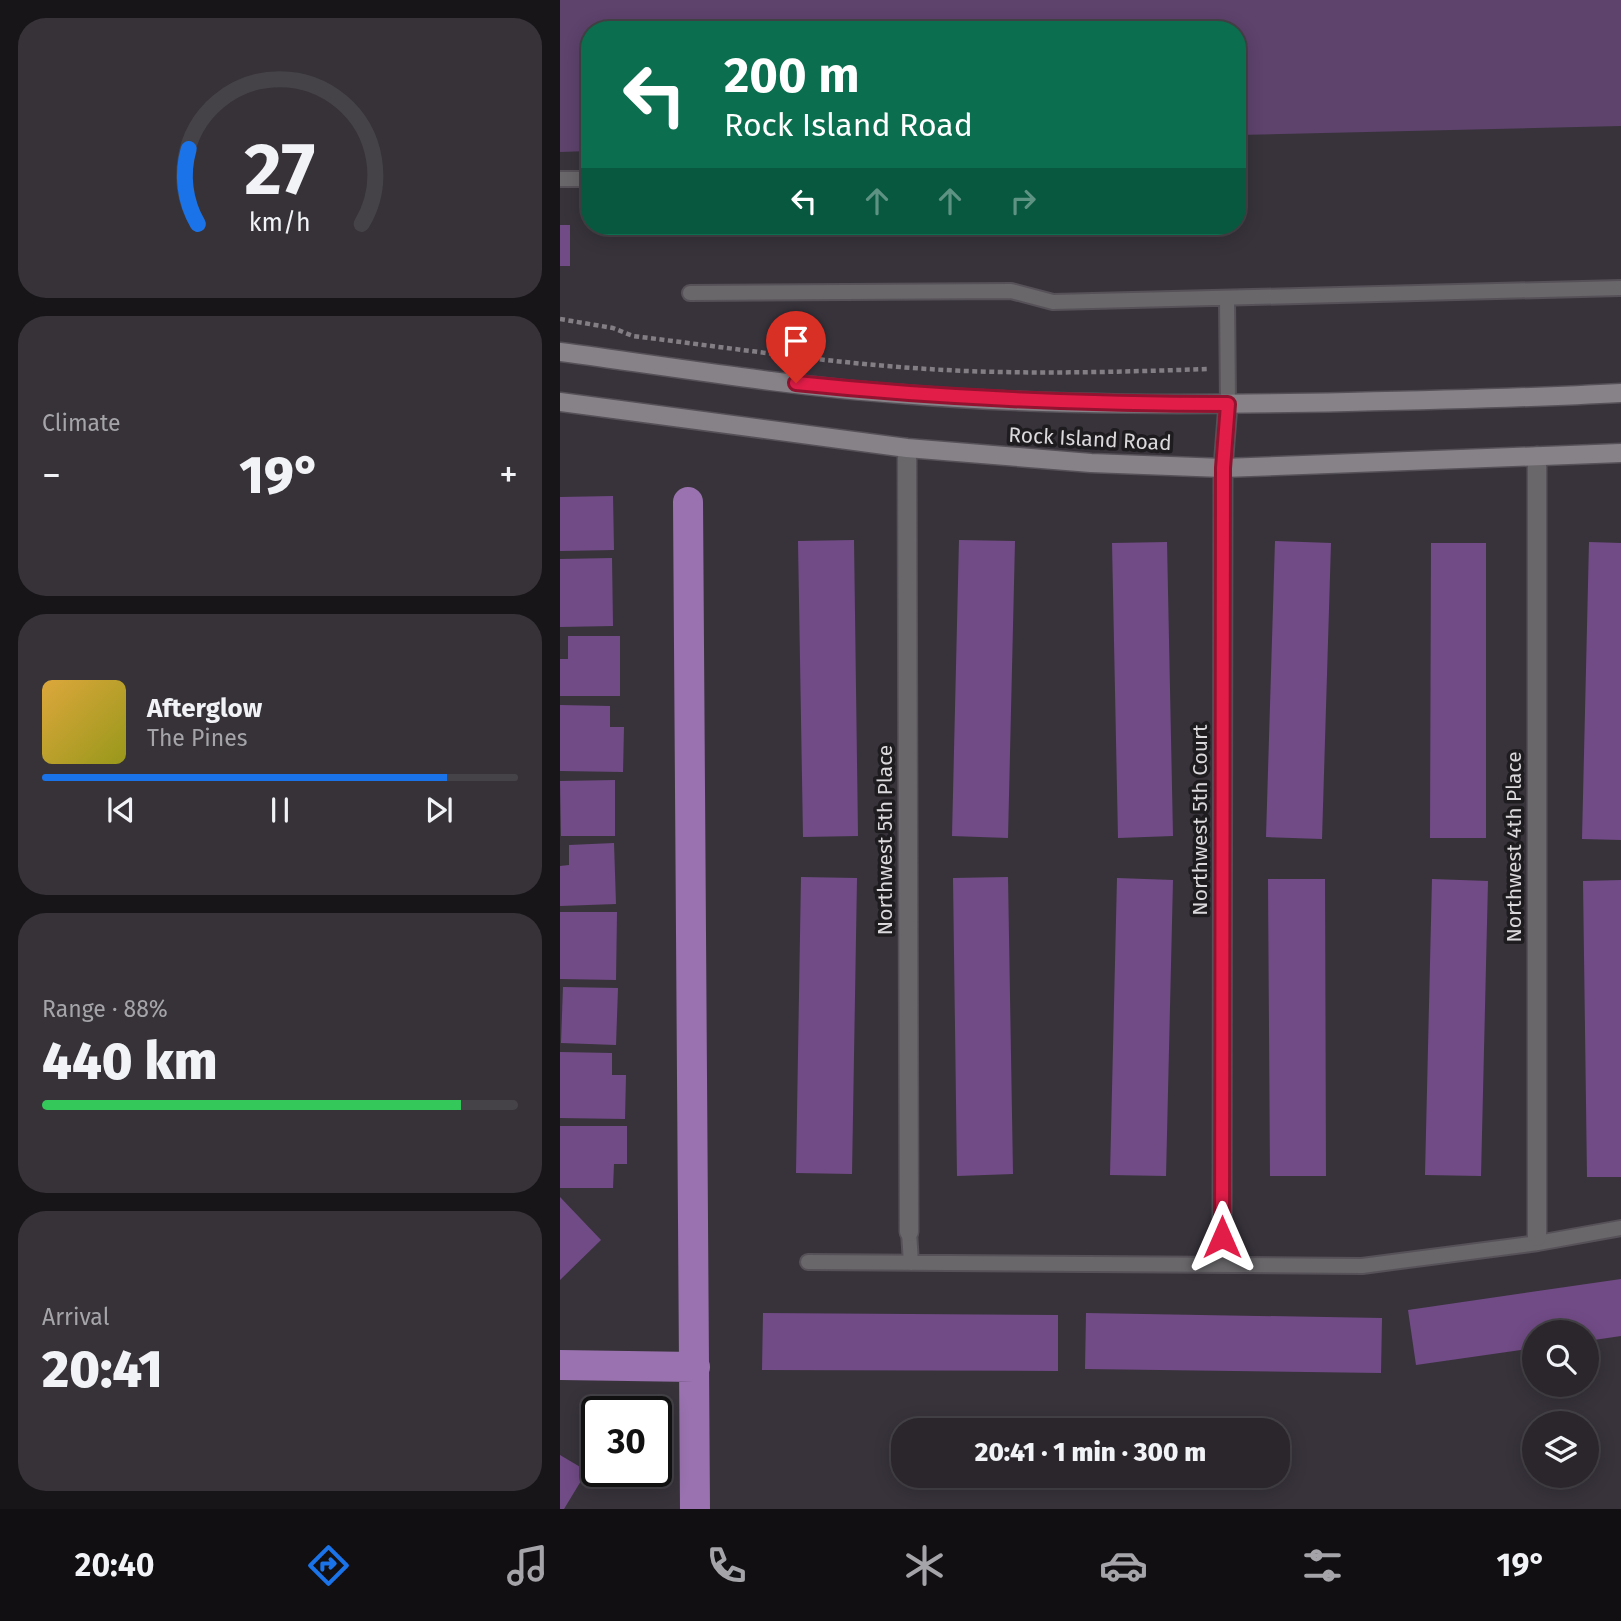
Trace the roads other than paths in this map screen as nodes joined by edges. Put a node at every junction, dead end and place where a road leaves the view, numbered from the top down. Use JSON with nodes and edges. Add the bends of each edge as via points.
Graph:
{"nodes":[{"id":1,"x":560,"y":179,"type":"edge"},
{"id":2,"x":581,"y":179,"type":"edge"},
{"id":3,"x":1621,"y":288,"type":"edge"},
{"id":4,"x":690,"y":293,"type":"dead end"},
{"id":5,"x":1227,"y":298,"type":"junction"},
{"id":6,"x":560,"y":352,"type":"edge"},
{"id":7,"x":1621,"y":393,"type":"edge"},
{"id":8,"x":560,"y":402,"type":"edge"},
{"id":9,"x":1228,"y":404,"type":"junction"},
{"id":10,"x":907,"y":448,"type":"junction"},
{"id":11,"x":1621,"y":453,"type":"edge"},
{"id":12,"x":1537,"y":456,"type":"junction"},
{"id":13,"x":1223,"y":468,"type":"junction"},
{"id":14,"x":1621,"y":1228,"type":"edge"},
{"id":15,"x":909,"y":1232,"type":"joint"},
{"id":16,"x":1222,"y":1237,"type":"joint"},
{"id":17,"x":1537,"y":1240,"type":"junction"},
{"id":18,"x":808,"y":1262,"type":"dead end"},
{"id":19,"x":911,"y":1263,"type":"junction"},
{"id":20,"x":1221,"y":1265,"type":"junction"}],
"edges":[{"from":1,"to":2,"type":"lane"},
{"from":3,"to":5,"type":"lane"},
{"from":4,"to":5,"type":"lane","via":[[1011,291],[1053,302]]},
{"from":5,"to":9,"type":"lane"},
{"from":6,"to":9,"type":"main road","name":"Rock Island Road","via":[[898,394],[1100,404]]},
{"from":7,"to":9,"type":"main road","name":"Rock Island Road"},
{"from":8,"to":10,"type":"main road","name":"Rock Island Road"},
{"from":9,"to":13,"type":"street","name":"Northwest 5th Court"},
{"from":10,"to":13,"type":"main road","name":"Rock Island Road"},
{"from":10,"to":15,"type":"street","name":"Northwest 5th Place"},
{"from":11,"to":12,"type":"main road","name":"Rock Island Road"},
{"from":12,"to":13,"type":"main road","name":"Rock Island Road"},
{"from":12,"to":17,"type":"street","name":"Northwest 4th Place"},
{"from":13,"to":16,"type":"street","name":"Northwest 5th Court"},
{"from":14,"to":17,"type":"lane"},
{"from":15,"to":19,"type":"lane"},
{"from":16,"to":20,"type":"lane"},
{"from":17,"to":20,"type":"lane","via":[[1362,1266]]},
{"from":18,"to":19,"type":"lane"},
{"from":19,"to":20,"type":"lane"}]}
